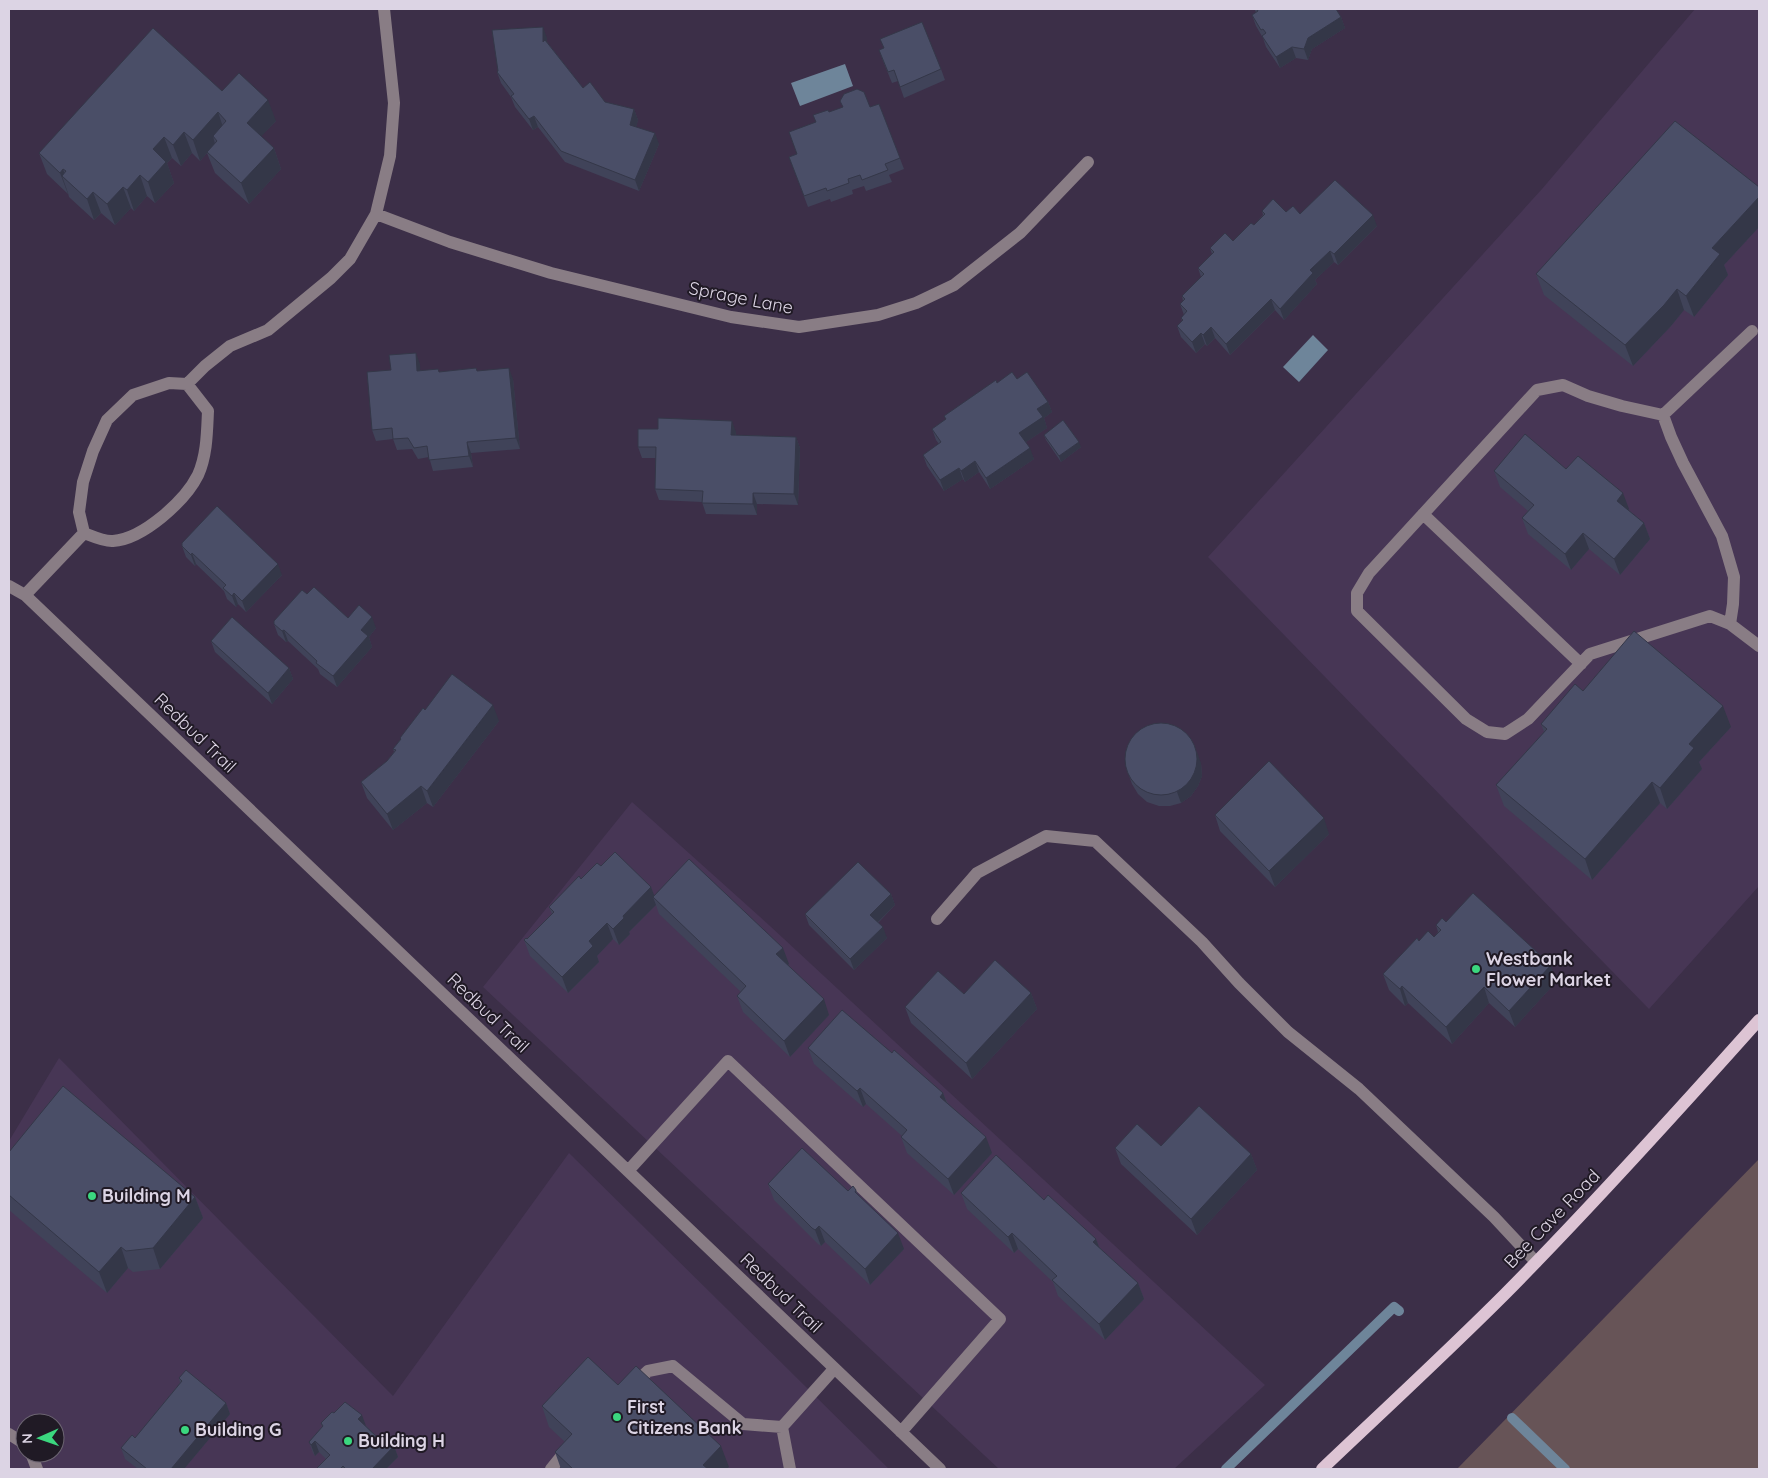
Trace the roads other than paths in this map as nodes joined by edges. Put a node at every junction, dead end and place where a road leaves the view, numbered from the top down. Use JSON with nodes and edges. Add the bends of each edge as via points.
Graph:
{"nodes":[{"id":1,"x":384,"y":9,"type":"edge"},
{"id":2,"x":1088,"y":162,"type":"dead end"},
{"id":3,"x":376,"y":214,"type":"junction"},
{"id":4,"x":1752,"y":331,"type":"dead end"},
{"id":5,"x":187,"y":384,"type":"junction"},
{"id":6,"x":1663,"y":415,"type":"junction"},
{"id":7,"x":1423,"y":514,"type":"junction"},
{"id":8,"x":84,"y":533,"type":"junction"},
{"id":9,"x":9,"y":586,"type":"edge"},
{"id":10,"x":25,"y":595,"type":"junction"},
{"id":11,"x":1730,"y":624,"type":"junction"},
{"id":12,"x":1759,"y":646,"type":"edge"},
{"id":13,"x":1581,"y":664,"type":"junction"},
{"id":14,"x":937,"y":919,"type":"dead end"},
{"id":15,"x":1759,"y":1020,"type":"edge"},
{"id":16,"x":628,"y":1171,"type":"junction"},
{"id":17,"x":1536,"y":1262,"type":"junction"},
{"id":18,"x":834,"y":1369,"type":"junction"},
{"id":19,"x":624,"y":1393,"type":"edge"},
{"id":20,"x":782,"y":1427,"type":"junction"},
{"id":21,"x":901,"y":1432,"type":"junction"},
{"id":22,"x":570,"y":1446,"type":"edge"},
{"id":23,"x":551,"y":1469,"type":"edge"},
{"id":24,"x":790,"y":1469,"type":"edge"},
{"id":25,"x":940,"y":1469,"type":"edge"},
{"id":26,"x":1322,"y":1469,"type":"edge"}],
"edges":[{"from":1,"to":3,"type":"street","via":[[394,103],[390,156]]},
{"from":2,"to":3,"type":"street","name":"Sprage Lane","via":[[1020,233],[954,285],[916,303],[878,315],[799,327],[731,317],[551,273],[450,242]]},
{"from":3,"to":5,"type":"street","via":[[350,259],[331,278],[268,330],[230,346]]},
{"from":4,"to":6,"type":"street"},
{"from":5,"to":8,"type":"street","via":[[169,383],[133,395],[107,420],[83,482],[79,512]]},
{"from":5,"to":8,"type":"street","via":[[208,411],[206,446],[198,475],[174,506],[137,536],[112,542]]},
{"from":6,"to":7,"type":"street","via":[[1588,396],[1563,385],[1537,390]]},
{"from":6,"to":11,"type":"street","via":[[1683,463],[1722,536],[1734,577]]},
{"from":7,"to":13,"type":"street"},
{"from":7,"to":13,"type":"street","via":[[1370,573],[1357,593],[1357,611],[1466,719],[1487,732],[1505,734],[1528,719]]},
{"from":8,"to":10,"type":"street"},
{"from":9,"to":10,"type":"street","name":"Redbud Trail"},
{"from":10,"to":16,"type":"street","name":"Redbud Trail"},
{"from":11,"to":12,"type":"street"},
{"from":11,"to":13,"type":"street","via":[[1710,616],[1590,654]]},
{"from":14,"to":17,"type":"street","via":[[978,873],[1046,836],[1095,840],[1202,942],[1288,1032],[1359,1090],[1494,1217]]},
{"from":15,"to":17,"type":"main road","name":"Bee Cave Road"},
{"from":16,"to":18,"type":"street","name":"Redbud Trail"},
{"from":16,"to":21,"type":"street","via":[[728,1061],[993,1313],[1000,1320]]},
{"from":17,"to":26,"type":"main road","name":"Bee Cave Road"},
{"from":18,"to":20,"type":"street"},
{"from":18,"to":21,"type":"street","name":"Redbud Trail"},
{"from":19,"to":20,"type":"street","via":[[648,1371],[673,1366],[743,1424]]},
{"from":20,"to":24,"type":"street"},
{"from":21,"to":25,"type":"street","name":"Redbud Trail"},
{"from":22,"to":23,"type":"street"}]}
